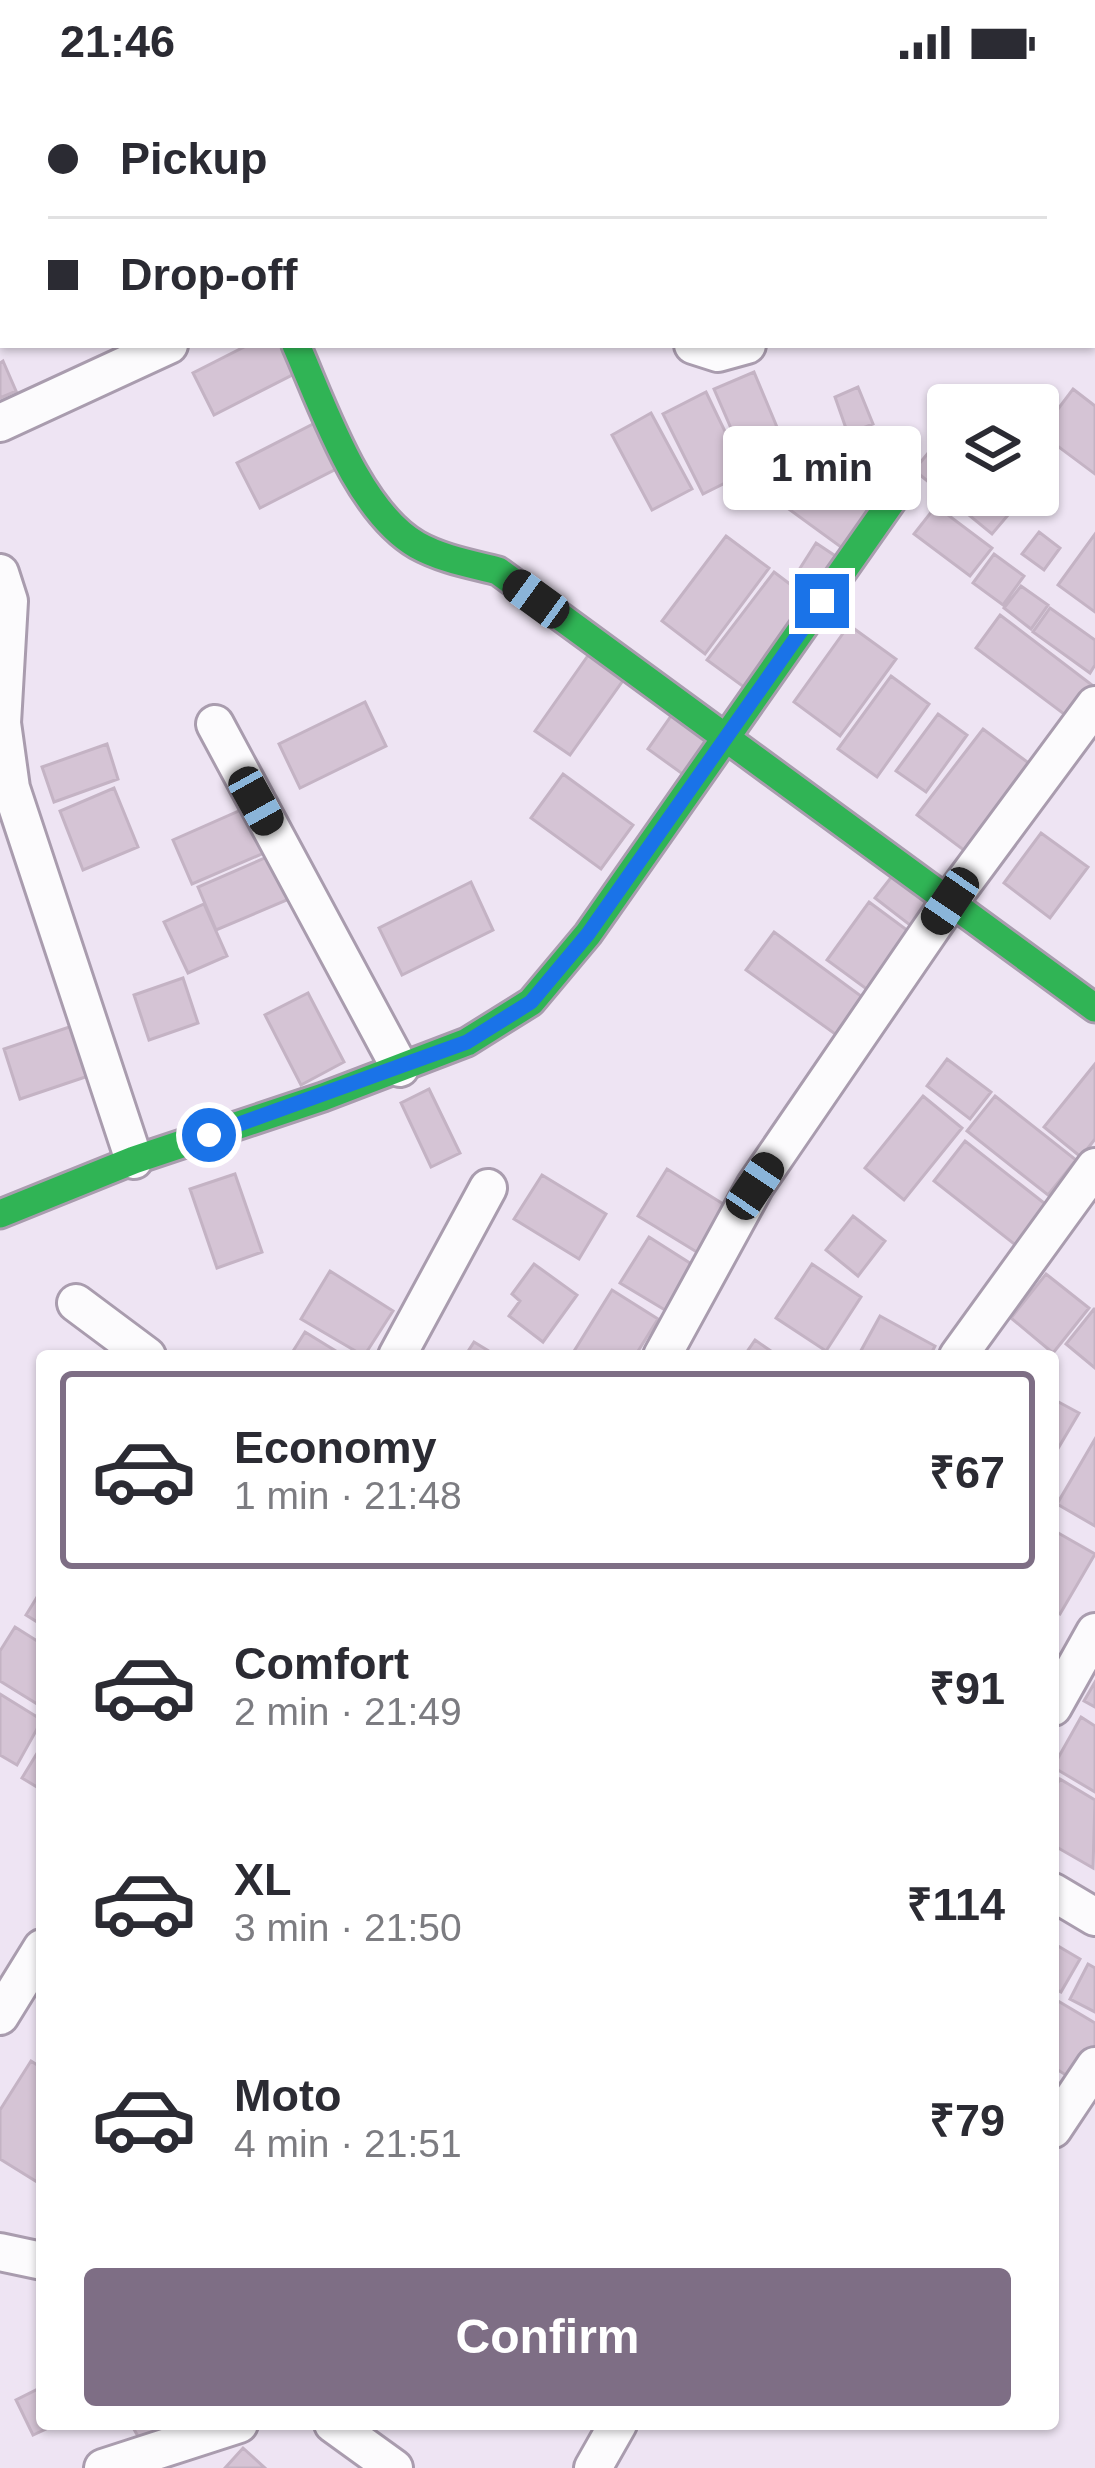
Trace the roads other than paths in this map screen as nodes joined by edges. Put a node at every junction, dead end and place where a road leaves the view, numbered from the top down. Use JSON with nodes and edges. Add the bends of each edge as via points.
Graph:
{"nodes":[{"id":1,"x":162,"y":348,"type":"edge"},
{"id":2,"x":297,"y":348,"type":"edge"},
{"id":3,"x":702,"y":348,"type":"edge"},
{"id":4,"x":736,"y":348,"type":"edge"},
{"id":5,"x":0,"y":423,"type":"edge"},
{"id":6,"x":894,"y":498,"type":"dead end"},
{"id":7,"x":0,"y":573,"type":"edge"},
{"id":8,"x":1095,"y":704,"type":"edge"},
{"id":9,"x":215,"y":724,"type":"dead end"},
{"id":10,"x":726,"y":737,"type":"junction"},
{"id":11,"x":950,"y":901,"type":"junction"},
{"id":12,"x":1095,"y":1008,"type":"edge"},
{"id":13,"x":400,"y":1068,"type":"junction"},
{"id":14,"x":134,"y":1160,"type":"junction"},
{"id":15,"x":1095,"y":1167,"type":"edge"},
{"id":16,"x":488,"y":1188,"type":"dead end"},
{"id":17,"x":0,"y":1214,"type":"edge"},
{"id":18,"x":76,"y":1303,"type":"dead end"},
{"id":19,"x":139,"y":1350,"type":"edge"},
{"id":20,"x":400,"y":1350,"type":"edge"},
{"id":21,"x":665,"y":1350,"type":"edge"},
{"id":22,"x":962,"y":1350,"type":"edge"},
{"id":23,"x":1095,"y":1632,"type":"edge"},
{"id":24,"x":1059,"y":1697,"type":"edge"},
{"id":25,"x":1059,"y":1896,"type":"edge"},
{"id":26,"x":1095,"y":1917,"type":"edge"},
{"id":27,"x":36,"y":1958,"type":"edge"},
{"id":28,"x":0,"y":2016,"type":"edge"},
{"id":29,"x":1095,"y":2066,"type":"edge"},
{"id":30,"x":1059,"y":2120,"type":"edge"},
{"id":31,"x":0,"y":2252,"type":"edge"},
{"id":32,"x":36,"y":2260,"type":"edge"},
{"id":33,"x":220,"y":2430,"type":"edge"},
{"id":34,"x":341,"y":2430,"type":"edge"},
{"id":35,"x":615,"y":2430,"type":"edge"},
{"id":36,"x":103,"y":2468,"type":"edge"},
{"id":37,"x":394,"y":2468,"type":"edge"},
{"id":38,"x":593,"y":2468,"type":"edge"}],
"edges":[{"from":1,"to":5,"type":"street"},
{"from":2,"to":10,"type":"street","via":[[386,522],[413,544],[498,571]]},
{"from":3,"to":4,"type":"street"},
{"from":6,"to":10,"type":"street"},
{"from":7,"to":14,"type":"street","via":[[9,601],[2,723],[11,788]]},
{"from":8,"to":11,"type":"street"},
{"from":9,"to":13,"type":"street"},
{"from":10,"to":11,"type":"street"},
{"from":10,"to":13,"type":"street","via":[[531,1002],[467,1042]]},
{"from":11,"to":12,"type":"street"},
{"from":11,"to":21,"type":"street","via":[[755,1186]]},
{"from":13,"to":14,"type":"street"},
{"from":14,"to":17,"type":"street"},
{"from":15,"to":22,"type":"street"},
{"from":16,"to":20,"type":"street"},
{"from":18,"to":19,"type":"street"},
{"from":23,"to":24,"type":"street"},
{"from":25,"to":26,"type":"street"},
{"from":27,"to":28,"type":"street"},
{"from":29,"to":30,"type":"street"},
{"from":31,"to":32,"type":"street"},
{"from":33,"to":36,"type":"street"},
{"from":34,"to":37,"type":"street"},
{"from":35,"to":38,"type":"street"}]}
